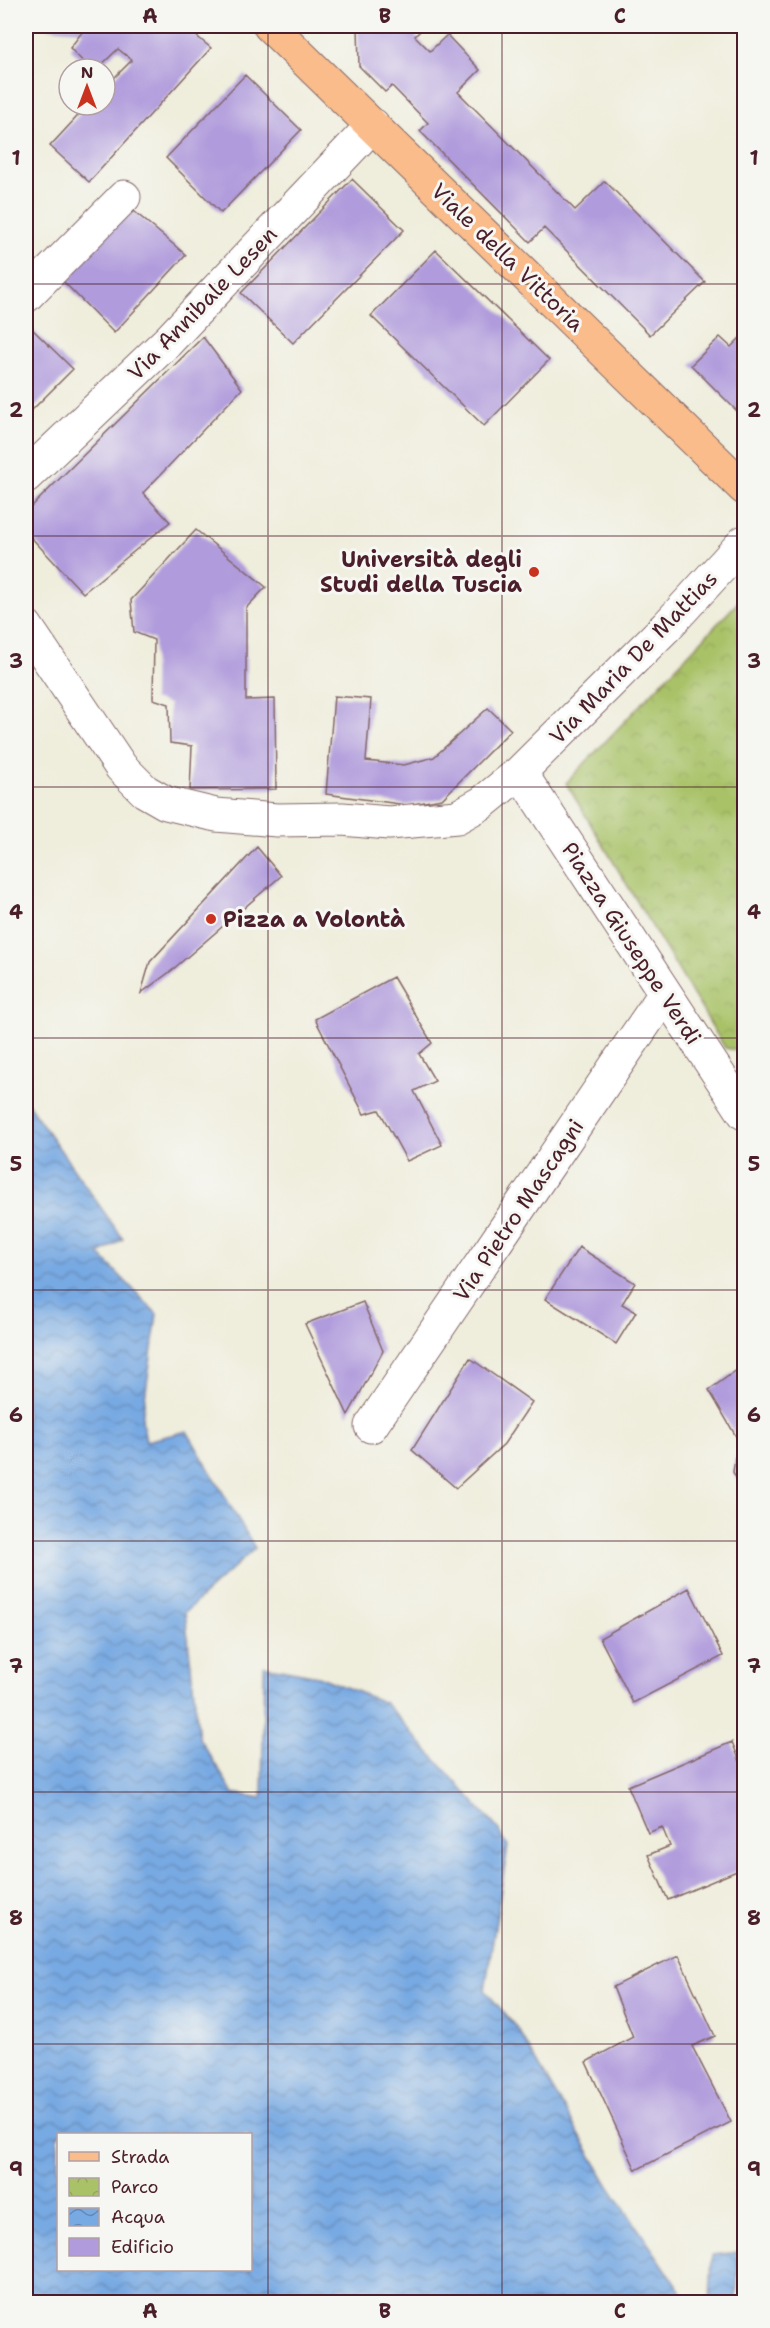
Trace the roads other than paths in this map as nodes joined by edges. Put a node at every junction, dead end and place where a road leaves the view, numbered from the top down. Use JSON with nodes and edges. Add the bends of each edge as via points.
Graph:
{"nodes":[{"id":1,"x":270,"y":26,"type":"edge"},
{"id":2,"x":373,"y":125,"type":"junction"},
{"id":3,"x":124,"y":198,"type":"dead end"},
{"id":4,"x":26,"y":296,"type":"edge"},
{"id":5,"x":26,"y":476,"type":"edge"},
{"id":6,"x":744,"y":488,"type":"edge"},
{"id":7,"x":744,"y":542,"type":"edge"},
{"id":8,"x":26,"y":626,"type":"edge"},
{"id":9,"x":520,"y":772,"type":"junction"},
{"id":10,"x":664,"y":994,"type":"junction"},
{"id":11,"x":744,"y":1113,"type":"edge"},
{"id":12,"x":371,"y":1426,"type":"dead end"}],
"edges":[{"from":1,"to":2,"type":"main road","name":"Viale della Vittoria"},
{"from":2,"to":5,"type":"street","name":"Via Annibale Lesen","via":[[168,341]]},
{"from":2,"to":6,"type":"main road","name":"Viale della Vittoria"},
{"from":3,"to":4,"type":"street"},
{"from":7,"to":9,"type":"street","name":"Via Maria De Mattias","via":[[668,625]]},
{"from":8,"to":9,"type":"street","name":"Via Maria De Mattias","via":[[121,767],[145,791],[166,803],[216,815],[389,823],[457,817],[482,803]]},
{"from":9,"to":10,"type":"street","name":"Piazza Giuseppe Verdi"},
{"from":10,"to":11,"type":"street","name":"Piazza Giuseppe Verdi"},
{"from":10,"to":12,"type":"street","name":"Via Pietro Mascagni"}]}
